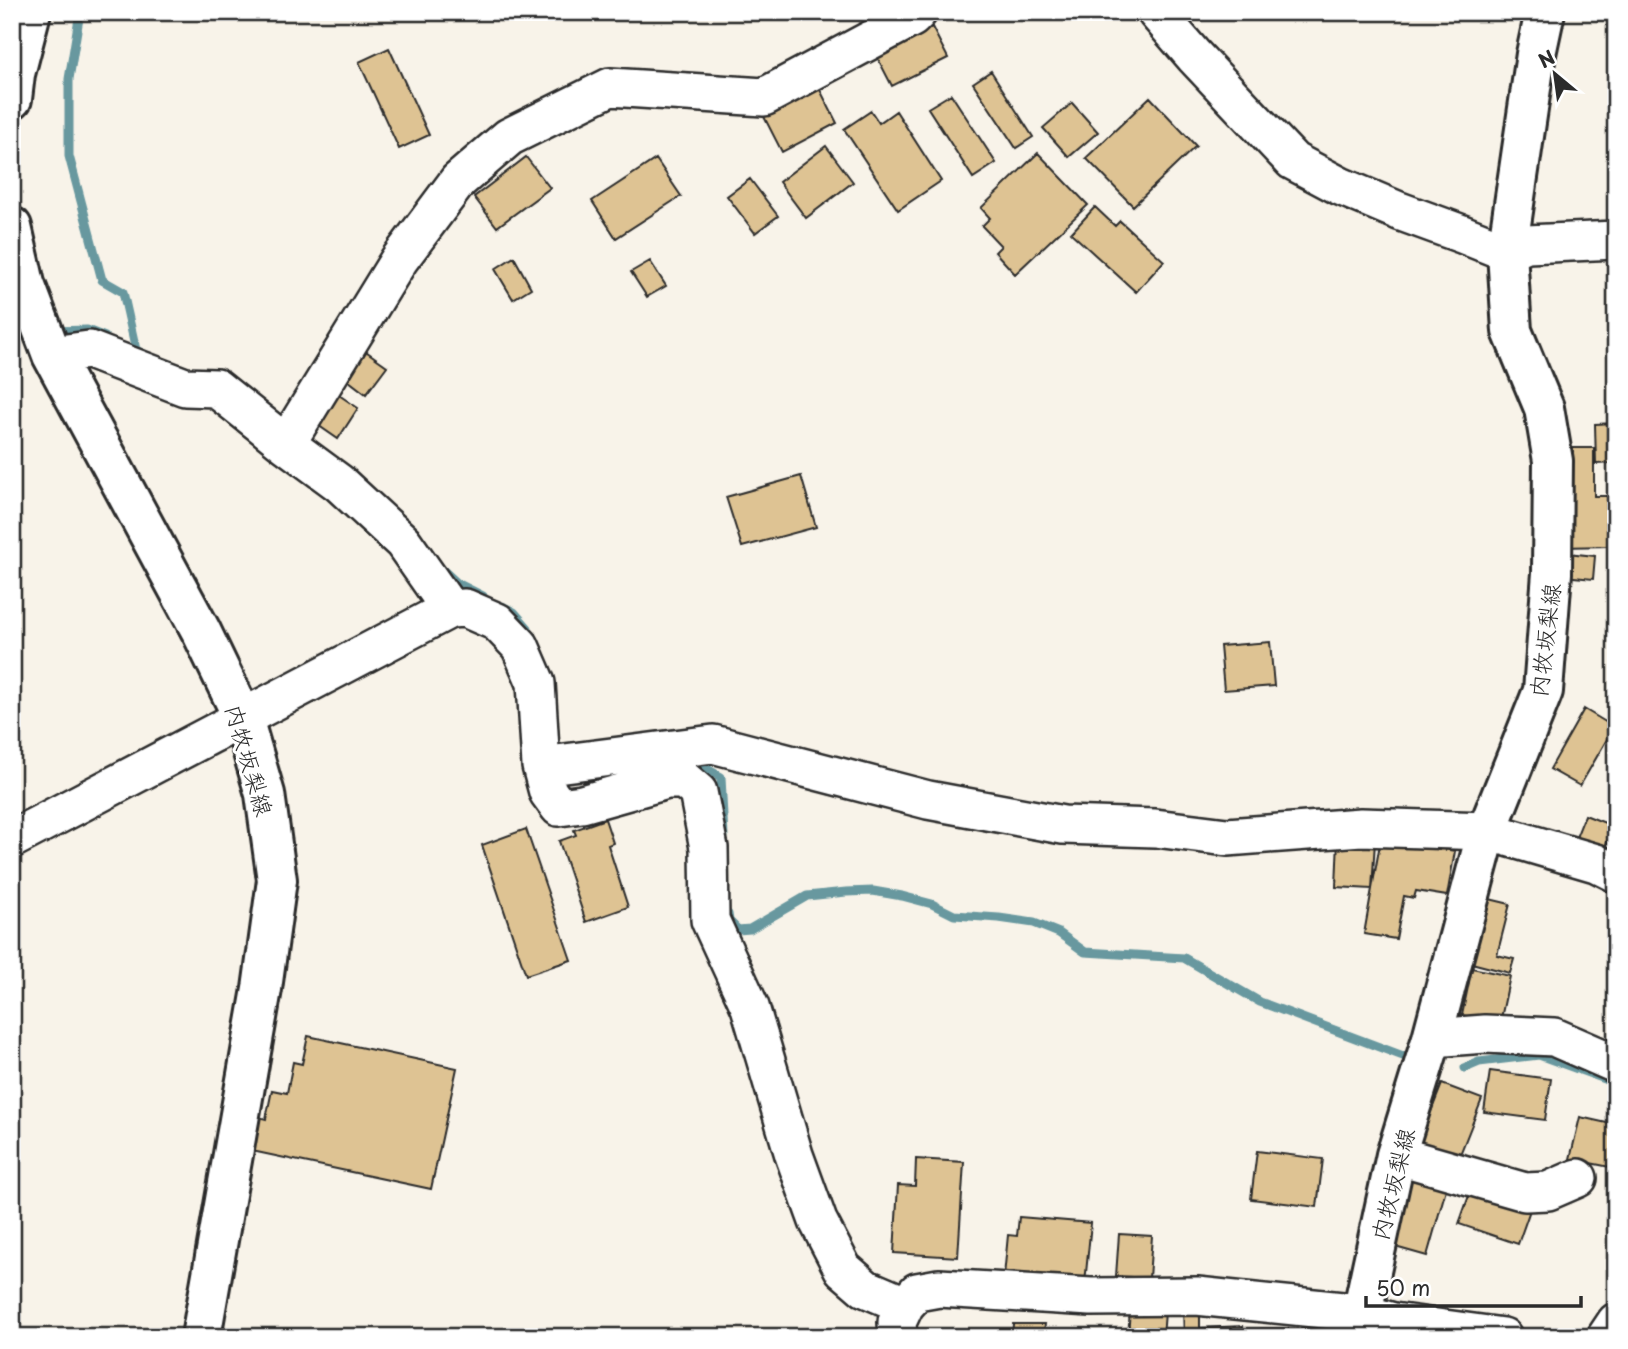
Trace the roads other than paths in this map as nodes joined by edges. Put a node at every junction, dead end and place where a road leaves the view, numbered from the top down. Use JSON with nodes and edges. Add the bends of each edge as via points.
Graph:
{"nodes":[{"id":1,"x":31,"y":12,"type":"edge"},
{"id":2,"x":918,"y":12,"type":"edge"},
{"id":3,"x":1156,"y":12,"type":"edge"},
{"id":4,"x":1545,"y":12,"type":"edge"},
{"id":5,"x":12,"y":99,"type":"edge"},
{"id":6,"x":12,"y":227,"type":"edge"},
{"id":7,"x":1616,"y":240,"type":"edge"},
{"id":8,"x":1507,"y":252,"type":"junction"},
{"id":9,"x":52,"y":355,"type":"junction"},
{"id":10,"x":293,"y":433,"type":"junction"},
{"id":11,"x":450,"y":609,"type":"junction"},
{"id":12,"x":243,"y":718,"type":"junction"},
{"id":13,"x":541,"y":766,"type":"junction"},
{"id":14,"x":1486,"y":831,"type":"junction"},
{"id":15,"x":12,"y":839,"type":"edge"},
{"id":16,"x":1616,"y":873,"type":"edge"},
{"id":17,"x":1432,"y":1038,"type":"junction"},
{"id":18,"x":1616,"y":1064,"type":"edge"},
{"id":19,"x":1396,"y":1155,"type":"junction"},
{"id":20,"x":1578,"y":1178,"type":"dead end"},
{"id":21,"x":902,"y":1321,"type":"edge"},
{"id":22,"x":1616,"y":1322,"type":"edge"},
{"id":23,"x":1362,"y":1325,"type":"edge"},
{"id":24,"x":201,"y":1337,"type":"edge"},
{"id":25,"x":1503,"y":1337,"type":"edge"},
{"id":26,"x":1606,"y":1337,"type":"edge"}],
"edges":[{"from":1,"to":5,"type":"main road"},
{"from":2,"to":10,"type":"street","via":[[764,97],[610,87],[509,137],[458,181],[399,260]]},
{"from":3,"to":8,"type":"street","via":[[1293,162],[1399,211]]},
{"from":4,"to":8,"type":"main road","name":"内牧坂梨線"},
{"from":6,"to":9,"type":"main road","name":"内牧坂梨線","via":[[25,284]]},
{"from":7,"to":8,"type":"street","via":[[1527,244]]},
{"from":8,"to":14,"type":"main road","name":"内牧坂梨線","via":[[1512,331],[1544,408],[1553,461],[1552,573],[1543,691]]},
{"from":9,"to":10,"type":"street","via":[[89,349],[185,387],[216,388]]},
{"from":9,"to":12,"type":"main road","name":"内牧坂梨線"},
{"from":10,"to":11,"type":"street","via":[[403,542]]},
{"from":11,"to":12,"type":"street"},
{"from":11,"to":13,"type":"street","via":[[465,608],[496,622],[520,646],[536,683]]},
{"from":12,"to":15,"type":"street"},
{"from":12,"to":24,"type":"main road","name":"内牧坂梨線","via":[[265,794],[277,880]]},
{"from":13,"to":14,"type":"street","via":[[713,744],[928,800],[1063,825],[1155,828],[1227,837],[1362,827]]},
{"from":13,"to":21,"type":"street","via":[[548,792],[559,807],[667,780],[684,780],[698,792],[709,848],[710,920],[750,1007],[818,1221],[843,1269]]},
{"from":14,"to":16,"type":"street"},
{"from":14,"to":17,"type":"main road","name":"内牧坂梨線"},
{"from":17,"to":18,"type":"street","via":[[1485,1034],[1554,1037]]},
{"from":17,"to":19,"type":"main road","name":"内牧坂梨線"},
{"from":19,"to":20,"type":"street","via":[[1525,1192],[1548,1191]]},
{"from":19,"to":23,"type":"main road","name":"内牧坂梨線"},
{"from":21,"to":23,"type":"street","via":[[917,1292],[939,1288],[1091,1297],[1197,1296]]},
{"from":22,"to":26,"type":"street"},
{"from":23,"to":25,"type":"street","via":[[1393,1322]]}]}
